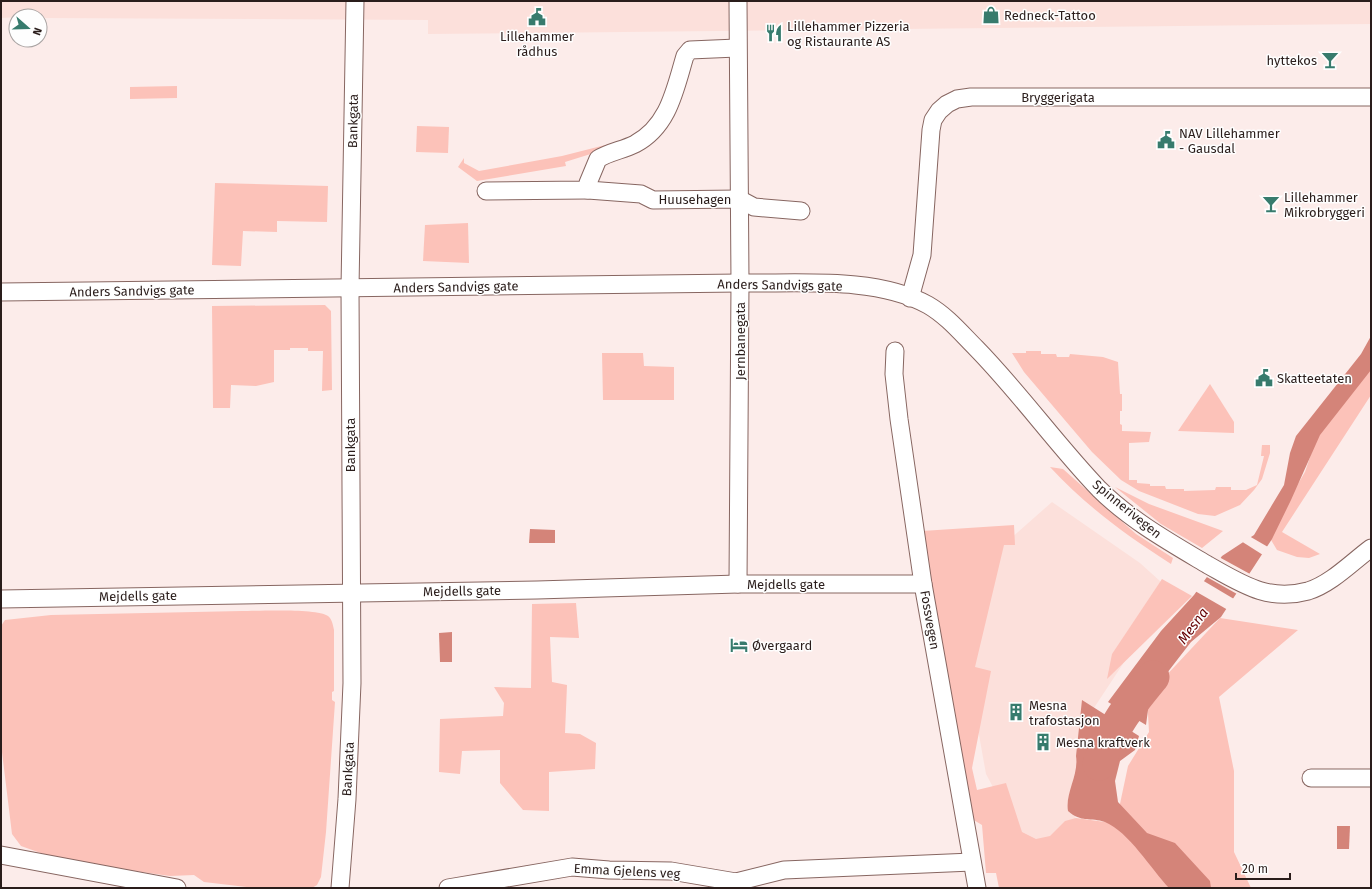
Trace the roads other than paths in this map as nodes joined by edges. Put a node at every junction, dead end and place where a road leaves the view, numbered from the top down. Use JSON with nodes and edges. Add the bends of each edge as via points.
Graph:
{"nodes":[{"id":1,"x":354,"y":1,"type":"edge"},
{"id":2,"x":738,"y":1,"type":"edge"},
{"id":3,"x":737,"y":48,"type":"junction"},
{"id":4,"x":1371,"y":97,"type":"edge"},
{"id":5,"x":588,"y":190,"type":"junction"},
{"id":6,"x":486,"y":191,"type":"dead end"},
{"id":7,"x":739,"y":199,"type":"junction"},
{"id":8,"x":801,"y":211,"type":"dead end"},
{"id":9,"x":740,"y":283,"type":"junction"},
{"id":10,"x":350,"y":288,"type":"junction"},
{"id":11,"x":1,"y":292,"type":"edge"},
{"id":12,"x":910,"y":298,"type":"junction"},
{"id":13,"x":895,"y":351,"type":"dead end"},
{"id":14,"x":1371,"y":548,"type":"edge"},
{"id":15,"x":738,"y":584,"type":"junction"},
{"id":16,"x":923,"y":584,"type":"junction"},
{"id":17,"x":351,"y":592,"type":"junction"},
{"id":18,"x":1,"y":599,"type":"edge"},
{"id":19,"x":1311,"y":778,"type":"dead end"},
{"id":20,"x":1371,"y":778,"type":"edge"},
{"id":21,"x":1,"y":855,"type":"edge"},
{"id":22,"x":972,"y":862,"type":"junction"},
{"id":23,"x":177,"y":888,"type":"edge"},
{"id":24,"x":340,"y":888,"type":"edge"},
{"id":25,"x":448,"y":888,"type":"edge"},
{"id":26,"x":977,"y":888,"type":"edge"}],
"edges":[{"from":1,"to":10,"type":"street","name":"Bankgata"},
{"from":2,"to":3,"type":"street","name":"Jernbanegata"},
{"from":3,"to":5,"type":"street","via":[[690,50],[685,56],[670,104],[657,127],[635,144],[598,159],[588,183]]},
{"from":3,"to":7,"type":"street","name":"Jernbanegata"},
{"from":4,"to":12,"type":"street","name":"Bryggerigata","via":[[1041,96],[957,99],[939,111],[933,120],[922,255]]},
{"from":5,"to":6,"type":"street","name":"Huusehagen"},
{"from":5,"to":7,"type":"street","name":"Huusehagen","via":[[641,194],[653,200]]},
{"from":7,"to":8,"type":"street","name":"Huusehagen","via":[[754,207]]},
{"from":7,"to":9,"type":"street","name":"Jernbanegata"},
{"from":9,"to":10,"type":"street","name":"Anders Sandvigs gate"},
{"from":9,"to":12,"type":"street","name":"Anders Sandvigs gate","via":[[834,284],[871,288]]},
{"from":9,"to":15,"type":"street","name":"Jernbanegata"},
{"from":10,"to":11,"type":"street","name":"Anders Sandvigs gate"},
{"from":10,"to":17,"type":"street","name":"Bankgata"},
{"from":12,"to":14,"type":"street","name":"Spinnerivegen","via":[[944,316],[1003,376],[1100,490],[1166,540],[1244,586],[1259,592],[1287,594],[1308,590],[1323,584]]},
{"from":13,"to":16,"type":"street","name":"Fossvegen","via":[[894,374],[899,419]]},
{"from":15,"to":16,"type":"street","name":"Mejdells gate"},
{"from":15,"to":17,"type":"street","name":"Mejdells gate"},
{"from":16,"to":22,"type":"street","name":"Fossvegen"},
{"from":17,"to":18,"type":"street","name":"Mejdells gate"},
{"from":17,"to":24,"type":"street","name":"Bankgata","via":[[352,683]]},
{"from":19,"to":20,"type":"street"},
{"from":21,"to":23,"type":"street"},
{"from":22,"to":25,"type":"street","name":"Emma Gjelens veg","via":[[784,870],[736,882],[670,871],[572,867]]},
{"from":22,"to":26,"type":"street","name":"Fossvegen"}]}
